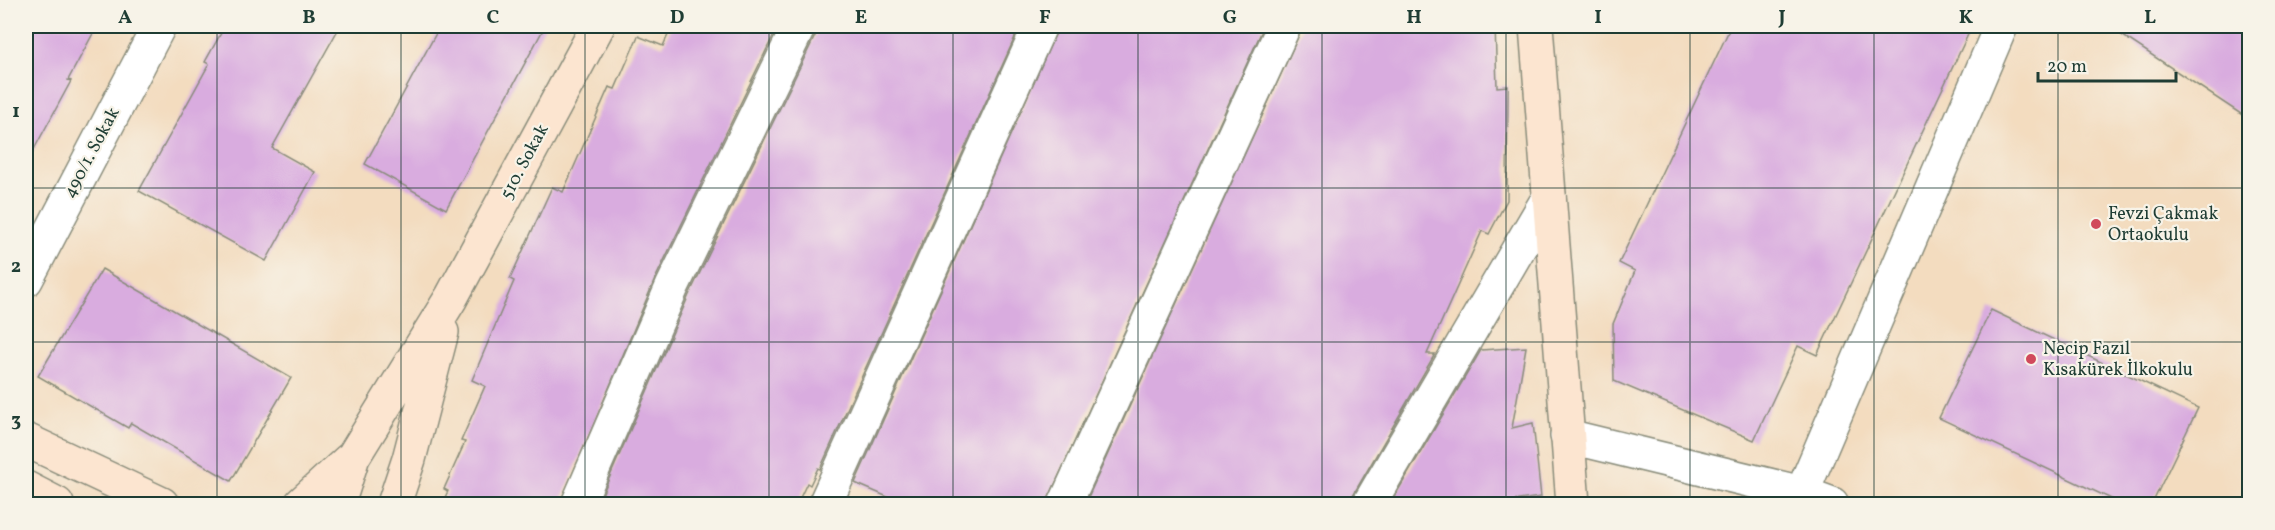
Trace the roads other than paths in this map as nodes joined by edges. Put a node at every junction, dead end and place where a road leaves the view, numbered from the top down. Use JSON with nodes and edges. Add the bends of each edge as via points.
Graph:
{"nodes":[{"id":1,"x":159,"y":26,"type":"edge"},
{"id":2,"x":598,"y":26,"type":"edge"},
{"id":3,"x":799,"y":26,"type":"edge"},
{"id":4,"x":1040,"y":26,"type":"edge"},
{"id":5,"x":1284,"y":26,"type":"edge"},
{"id":6,"x":1536,"y":26,"type":"edge"},
{"id":7,"x":2001,"y":26,"type":"edge"},
{"id":8,"x":1549,"y":197,"type":"junction"},
{"id":9,"x":26,"y":280,"type":"edge"},
{"id":10,"x":451,"y":298,"type":"junction"},
{"id":11,"x":1567,"y":436,"type":"junction"},
{"id":12,"x":26,"y":440,"type":"edge"},
{"id":13,"x":353,"y":457,"type":"junction"},
{"id":14,"x":26,"y":488,"type":"edge"},
{"id":15,"x":1817,"y":499,"type":"edge"},
{"id":16,"x":57,"y":504,"type":"edge"},
{"id":17,"x":162,"y":504,"type":"edge"},
{"id":18,"x":300,"y":504,"type":"edge"},
{"id":19,"x":338,"y":504,"type":"edge"},
{"id":20,"x":394,"y":504,"type":"edge"},
{"id":21,"x":578,"y":504,"type":"edge"},
{"id":22,"x":825,"y":504,"type":"edge"},
{"id":23,"x":1066,"y":504,"type":"edge"},
{"id":24,"x":1369,"y":504,"type":"edge"},
{"id":25,"x":1573,"y":504,"type":"edge"}],
"edges":[{"from":1,"to":9,"type":"street","name":"490/1. Sokak"},
{"from":2,"to":10,"type":"main road","name":"510. Sokak"},
{"from":3,"to":21,"type":"street","via":[[672,287]]},
{"from":4,"to":22,"type":"street"},
{"from":5,"to":23,"type":"street"},
{"from":6,"to":8,"type":"main road"},
{"from":7,"to":15,"type":"street"},
{"from":8,"to":11,"type":"main road"},
{"from":8,"to":24,"type":"street"},
{"from":10,"to":13,"type":"main road","name":"510. Sokak"},
{"from":10,"to":20,"type":"main road","name":"510. Sokak"},
{"from":11,"to":15,"type":"street"},
{"from":11,"to":25,"type":"main road"},
{"from":12,"to":17,"type":"main road"},
{"from":13,"to":18,"type":"main road"},
{"from":13,"to":19,"type":"main road","name":"510. Sokak"},
{"from":14,"to":16,"type":"main road"}]}
